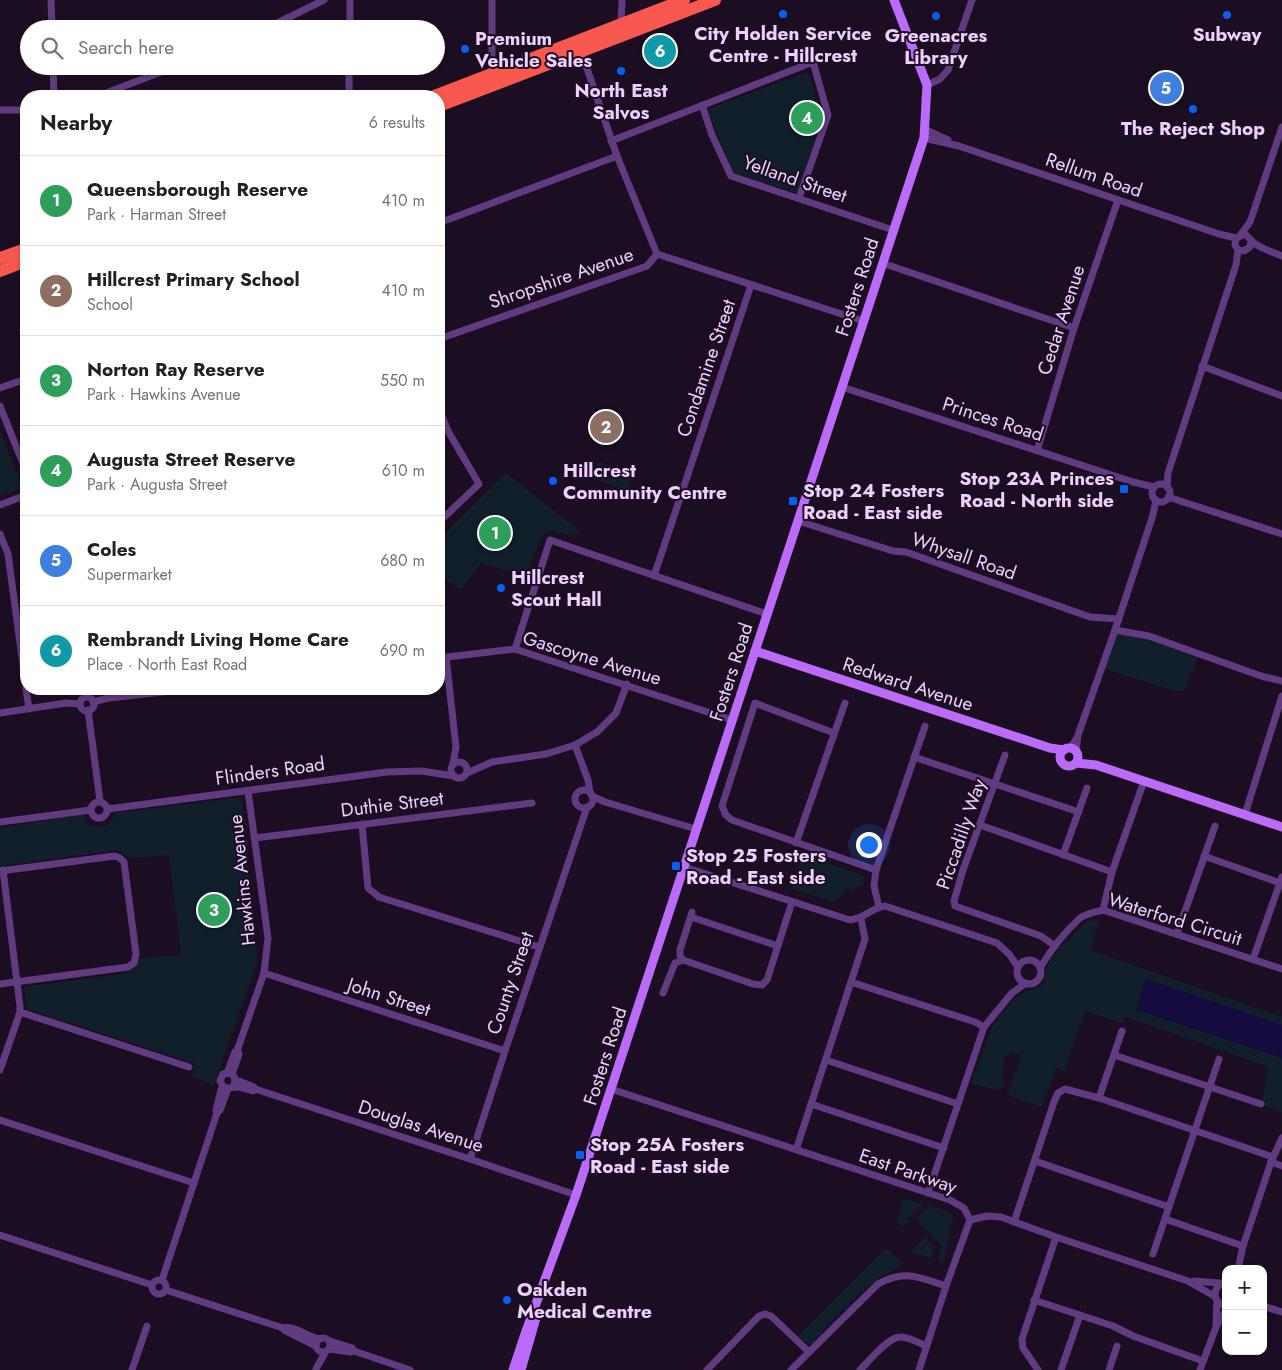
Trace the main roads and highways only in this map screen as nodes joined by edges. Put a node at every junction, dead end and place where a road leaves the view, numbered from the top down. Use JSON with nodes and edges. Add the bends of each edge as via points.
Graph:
{"nodes":[{"id":1,"x":684,"y":0,"type":"edge"},
{"id":2,"x":715,"y":0,"type":"edge"},
{"id":3,"x":894,"y":0,"type":"edge"},
{"id":4,"x":623,"y":29,"type":"junction"},
{"id":5,"x":494,"y":79,"type":"junction"},
{"id":6,"x":445,"y":93,"type":"edge"},
{"id":7,"x":445,"y":103,"type":"edge"},
{"id":8,"x":20,"y":251,"type":"edge"},
{"id":9,"x":0,"y":258,"type":"edge"},
{"id":10,"x":20,"y":263,"type":"edge"},
{"id":11,"x":0,"y":271,"type":"edge"},
{"id":12,"x":755,"y":651,"type":"junction"},
{"id":13,"x":1050,"y":748,"type":"junction"},
{"id":14,"x":1073,"y":753,"type":"junction"},
{"id":15,"x":1061,"y":760,"type":"junction"},
{"id":16,"x":1282,"y":826,"type":"edge"},
{"id":17,"x":551,"y":1265,"type":"junction"},
{"id":18,"x":513,"y":1370,"type":"edge"},
{"id":19,"x":521,"y":1370,"type":"edge"}],
"edges":[{"from":1,"to":4,"type":"highway"},
{"from":2,"to":4,"type":"highway"},
{"from":3,"to":12,"type":"main road","name":"Fosters Road","via":[[927,85],[924,133]]},
{"from":4,"to":5,"type":"highway"},
{"from":5,"to":6,"type":"highway"},
{"from":5,"to":7,"type":"highway"},
{"from":8,"to":9,"type":"highway"},
{"from":10,"to":11,"type":"highway"},
{"from":12,"to":13,"type":"main road","name":"Redward Avenue"},
{"from":12,"to":17,"type":"main road","name":"Fosters Road"},
{"from":13,"to":14,"type":"main road","name":"Redward Avenue"},
{"from":13,"to":15,"type":"main road","name":"Redward Avenue"},
{"from":14,"to":15,"type":"main road","via":[[1061,755]]},
{"from":14,"to":15,"type":"main road","via":[[1067,766]]},
{"from":14,"to":16,"type":"main road","name":"Redward Avenue","via":[[1096,765]]},
{"from":17,"to":18,"type":"main road","name":"Fosters Road"},
{"from":17,"to":19,"type":"main road","name":"Fosters Road"}]}
